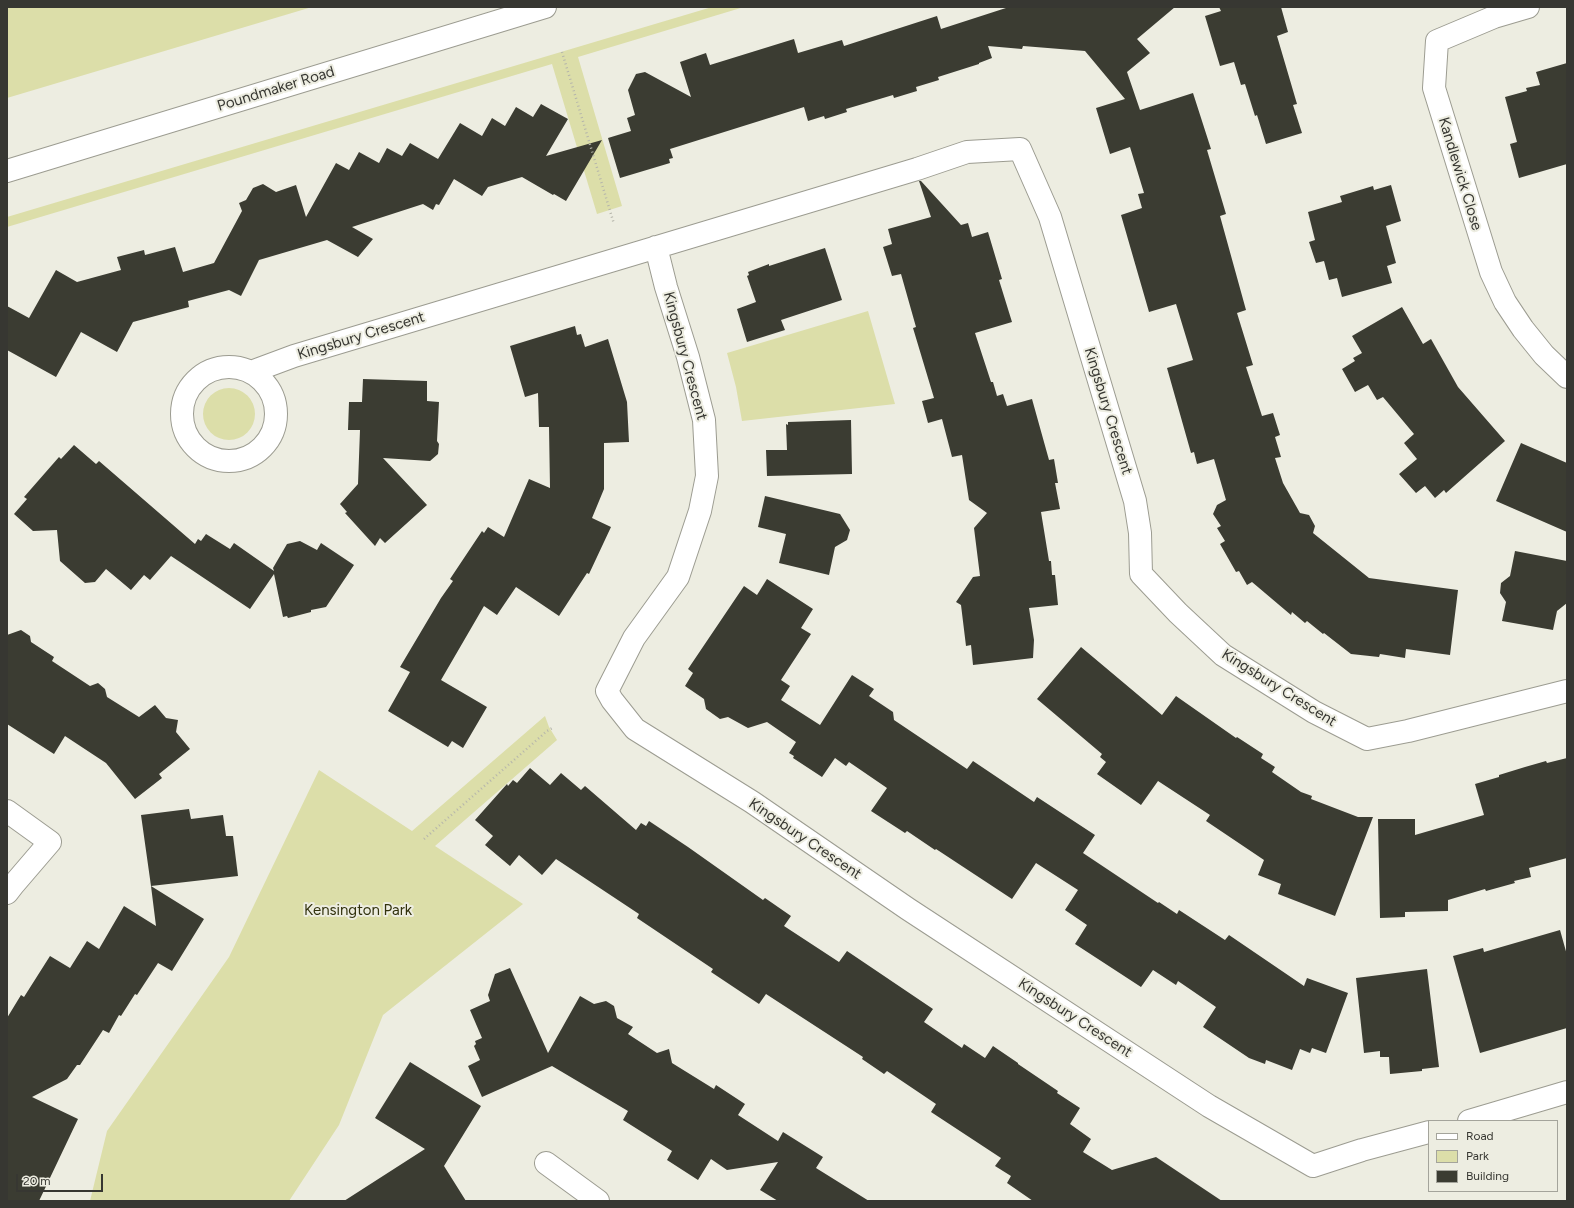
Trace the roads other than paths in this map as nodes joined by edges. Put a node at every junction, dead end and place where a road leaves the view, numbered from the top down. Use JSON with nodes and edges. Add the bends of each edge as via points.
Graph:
{"nodes":[{"id":1,"x":545,"y":7,"type":"edge"},
{"id":2,"x":1528,"y":7,"type":"edge"},
{"id":3,"x":7,"y":171,"type":"edge"},
{"id":4,"x":656,"y":247,"type":"junction"},
{"id":5,"x":251,"y":372,"type":"junction"},
{"id":6,"x":1567,"y":376,"type":"edge"},
{"id":7,"x":1567,"y":690,"type":"edge"},
{"id":8,"x":7,"y":811,"type":"edge"},
{"id":9,"x":7,"y":893,"type":"edge"},
{"id":10,"x":1567,"y":1092,"type":"edge"},
{"id":11,"x":1473,"y":1120,"type":"edge"},
{"id":12,"x":1428,"y":1132,"type":"edge"},
{"id":13,"x":546,"y":1163,"type":"dead end"},
{"id":14,"x":598,"y":1201,"type":"edge"}],
"edges":[{"from":1,"to":3,"type":"street","name":"Poundmaker Road"},
{"from":2,"to":6,"type":"street","name":"Kandlewick Close","via":[[1494,17],[1437,42],[1434,88],[1491,272],[1505,302],[1523,329],[1544,355]]},
{"from":4,"to":5,"type":"street","name":"Kingsbury Crescent","via":[[294,356]]},
{"from":4,"to":7,"type":"street","name":"Kingsbury Crescent","via":[[917,170],[967,152],[1020,149],[1050,217],[1134,501],[1140,533],[1141,574],[1178,613],[1230,659],[1314,712],[1367,739]]},
{"from":4,"to":12,"type":"street","name":"Kingsbury Crescent","via":[[704,420],[707,476],[700,511],[678,577],[634,638],[607,691],[635,729],[752,802],[908,909],[1209,1106],[1313,1166]]},
{"from":5,"to":5,"type":"street","via":[[237,367],[222,367],[208,371],[196,380],[187,392],[182,406],[182,422],[187,436],[196,448],[209,457],[225,461],[241,459],[255,453],[267,442],[274,427],[276,411],[272,396],[264,382]]},
{"from":8,"to":9,"type":"street","via":[[50,842]]},
{"from":10,"to":11,"type":"street"},
{"from":13,"to":14,"type":"street"}]}
